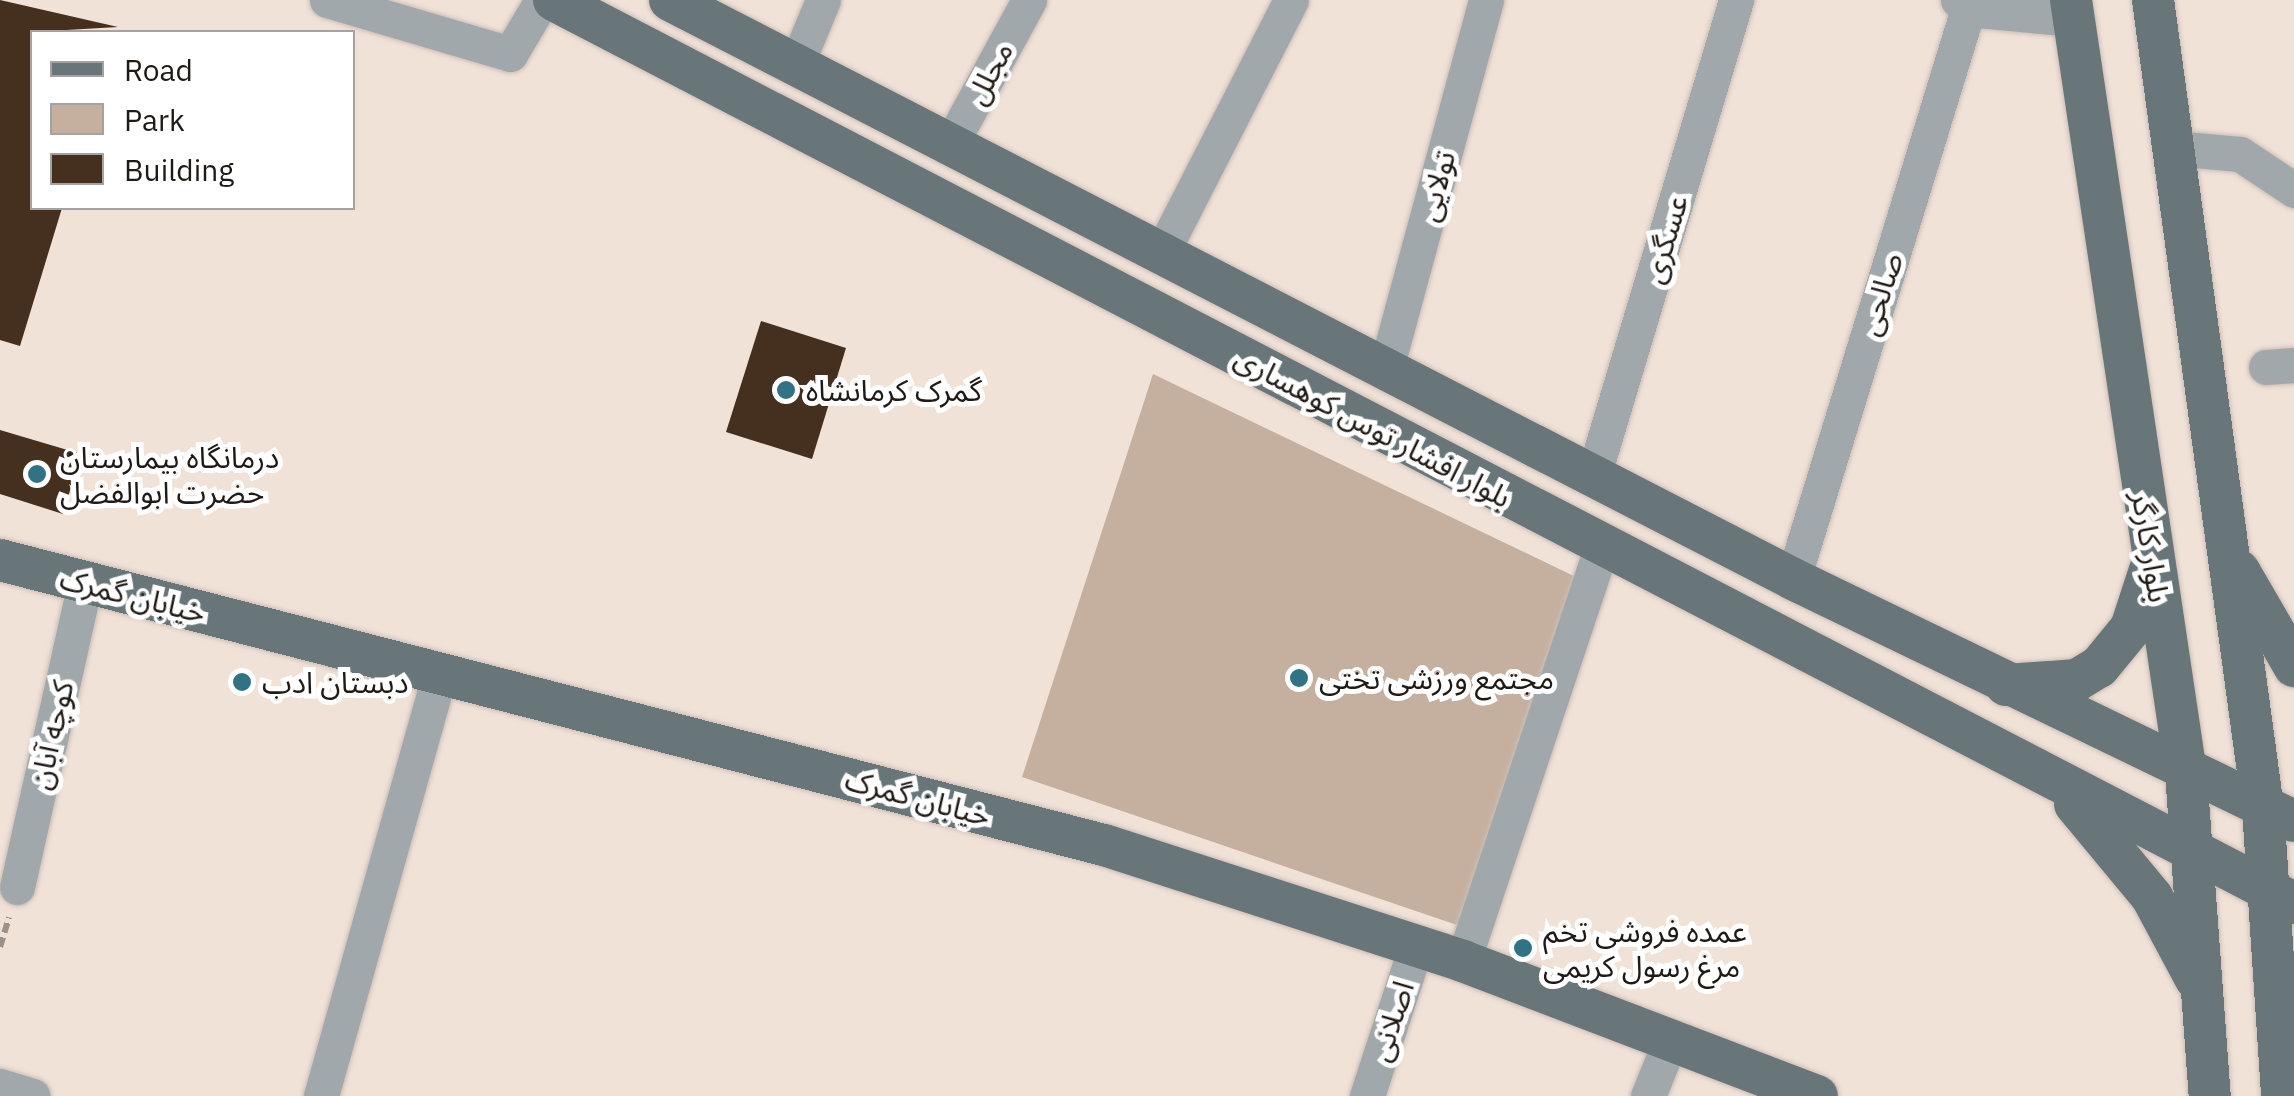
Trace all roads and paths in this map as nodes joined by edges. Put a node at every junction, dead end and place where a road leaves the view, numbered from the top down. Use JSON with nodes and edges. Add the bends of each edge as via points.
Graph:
{"nodes":[{"id":1,"x":327,"y":0,"type":"edge"},
{"id":2,"x":542,"y":0,"type":"edge"},
{"id":3,"x":554,"y":0,"type":"edge"},
{"id":4,"x":670,"y":0,"type":"edge"},
{"id":5,"x":823,"y":0,"type":"edge"},
{"id":6,"x":1028,"y":0,"type":"edge"},
{"id":7,"x":1291,"y":0,"type":"edge"},
{"id":8,"x":1486,"y":0,"type":"edge"},
{"id":9,"x":1736,"y":0,"type":"edge"},
{"id":10,"x":2152,"y":0,"type":"edge"},
{"id":11,"x":1963,"y":4,"type":"edge"},
{"id":12,"x":2072,"y":10,"type":"edge"},
{"id":13,"x":796,"y":65,"type":"junction"},
{"id":14,"x":950,"y":145,"type":"junction"},
{"id":15,"x":2173,"y":148,"type":"junction"},
{"id":16,"x":2294,"y":190,"type":"edge"},
{"id":17,"x":1162,"y":254,"type":"junction"},
{"id":18,"x":1386,"y":372,"type":"junction"},
{"id":19,"x":1593,"y":477,"type":"junction"},
{"id":20,"x":1602,"y":546,"type":"junction"},
{"id":21,"x":2230,"y":554,"type":"junction"},
{"id":22,"x":0,"y":560,"type":"edge"},
{"id":23,"x":2152,"y":560,"type":"junction"},
{"id":24,"x":1793,"y":579,"type":"junction"},
{"id":25,"x":85,"y":584,"type":"junction"},
{"id":26,"x":2294,"y":666,"type":"edge"},
{"id":27,"x":440,"y":672,"type":"junction"},
{"id":28,"x":2004,"y":685,"type":"junction"},
{"id":29,"x":2186,"y":773,"type":"junction"},
{"id":30,"x":2050,"y":779,"type":"junction"},
{"id":31,"x":2278,"y":814,"type":"edge"},
{"id":32,"x":2194,"y":851,"type":"junction"},
{"id":33,"x":17,"y":887,"type":"dead end"},
{"id":34,"x":2282,"y":896,"type":"edge"},
{"id":35,"x":1416,"y":946,"type":"junction"},
{"id":36,"x":1463,"y":961,"type":"junction"},
{"id":37,"x":2209,"y":1008,"type":"junction"},
{"id":38,"x":1670,"y":1039,"type":"junction"},
{"id":39,"x":0,"y":1086,"type":"edge"},
{"id":40,"x":1804,"y":1093,"type":"edge"},
{"id":41,"x":32,"y":1096,"type":"edge"},
{"id":42,"x":320,"y":1096,"type":"edge"},
{"id":43,"x":1367,"y":1096,"type":"edge"},
{"id":44,"x":1648,"y":1096,"type":"edge"},
{"id":45,"x":2210,"y":1096,"type":"edge"},
{"id":46,"x":2282,"y":1096,"type":"edge"}],
"edges":[{"from":1,"to":2,"type":"street","via":[[510,54]]},
{"from":3,"to":20,"type":"main road","name":"بلوار افشار توس کوهساری"},
{"from":4,"to":13,"type":"main road","name":"بلوار افشار توس کوهساری"},
{"from":5,"to":13,"type":"street"},
{"from":6,"to":14,"type":"street","name":"مجلل"},
{"from":7,"to":17,"type":"street"},
{"from":8,"to":18,"type":"street","name":"تولایی"},
{"from":9,"to":19,"type":"street","name":"عسگری"},
{"from":10,"to":15,"type":"main road"},
{"from":11,"to":12,"type":"street"},
{"from":11,"to":24,"type":"street","name":"صالحی"},
{"from":12,"to":23,"type":"main road","name":"بلوار کارگر"},
{"from":13,"to":14,"type":"main road","name":"بلوار افشار توس کوهساری"},
{"from":14,"to":17,"type":"main road","name":"بلوار افشار توس کوهساری"},
{"from":15,"to":16,"type":"street","via":[[2240,154]]},
{"from":15,"to":21,"type":"main road"},
{"from":17,"to":18,"type":"main road","name":"بلوار افشار توس کوهساری"},
{"from":18,"to":19,"type":"main road","name":"بلوار افشار توس کوهساری"},
{"from":19,"to":24,"type":"main road","name":"بلوار افشار توس کوهساری"},
{"from":20,"to":30,"type":"main road","name":"بلوار افشار توس کوهساری"},
{"from":20,"to":36,"type":"street"},
{"from":21,"to":26,"type":"main road"},
{"from":21,"to":31,"type":"main road"},
{"from":22,"to":25,"type":"main road","name":"خیابان گمرک"},
{"from":23,"to":28,"type":"main road","via":[[2131,628],[2100,667],[2077,680]]},
{"from":23,"to":29,"type":"main road","name":"بلوار کارگر"},
{"from":24,"to":28,"type":"main road","name":"بلوار افشار توس کوهساری"},
{"from":25,"to":27,"type":"main road","name":"خیابان گمرک"},
{"from":25,"to":33,"type":"street","name":"کوچه آبان"},
{"from":27,"to":35,"type":"main road","name":"خیابان گمرک","via":[[1104,845]]},
{"from":27,"to":42,"type":"street"},
{"from":28,"to":29,"type":"main road","name":"بلوار افشار توس کوهساری"},
{"from":29,"to":31,"type":"main road","name":"بلوار افشار توس کوهساری"},
{"from":29,"to":32,"type":"main road","name":"بلوار کارگر"},
{"from":30,"to":32,"type":"main road","name":"بلوار افشار توس کوهساری"},
{"from":30,"to":37,"type":"main road","via":[[2152,896]]},
{"from":31,"to":34,"type":"main road"},
{"from":32,"to":34,"type":"main road","name":"بلوار افشار توس کوهساری"},
{"from":32,"to":37,"type":"main road","name":"بلوار کارگر"},
{"from":34,"to":46,"type":"main road"},
{"from":35,"to":36,"type":"main road","name":"خیابان گمرک"},
{"from":35,"to":43,"type":"street","name":"اصلانی"},
{"from":36,"to":38,"type":"main road","name":"خیابان گمرک"},
{"from":37,"to":45,"type":"main road","name":"بلوار کارگر"},
{"from":38,"to":40,"type":"main road","name":"خیابان گمرک"},
{"from":38,"to":44,"type":"street"},
{"from":39,"to":41,"type":"street"}]}
